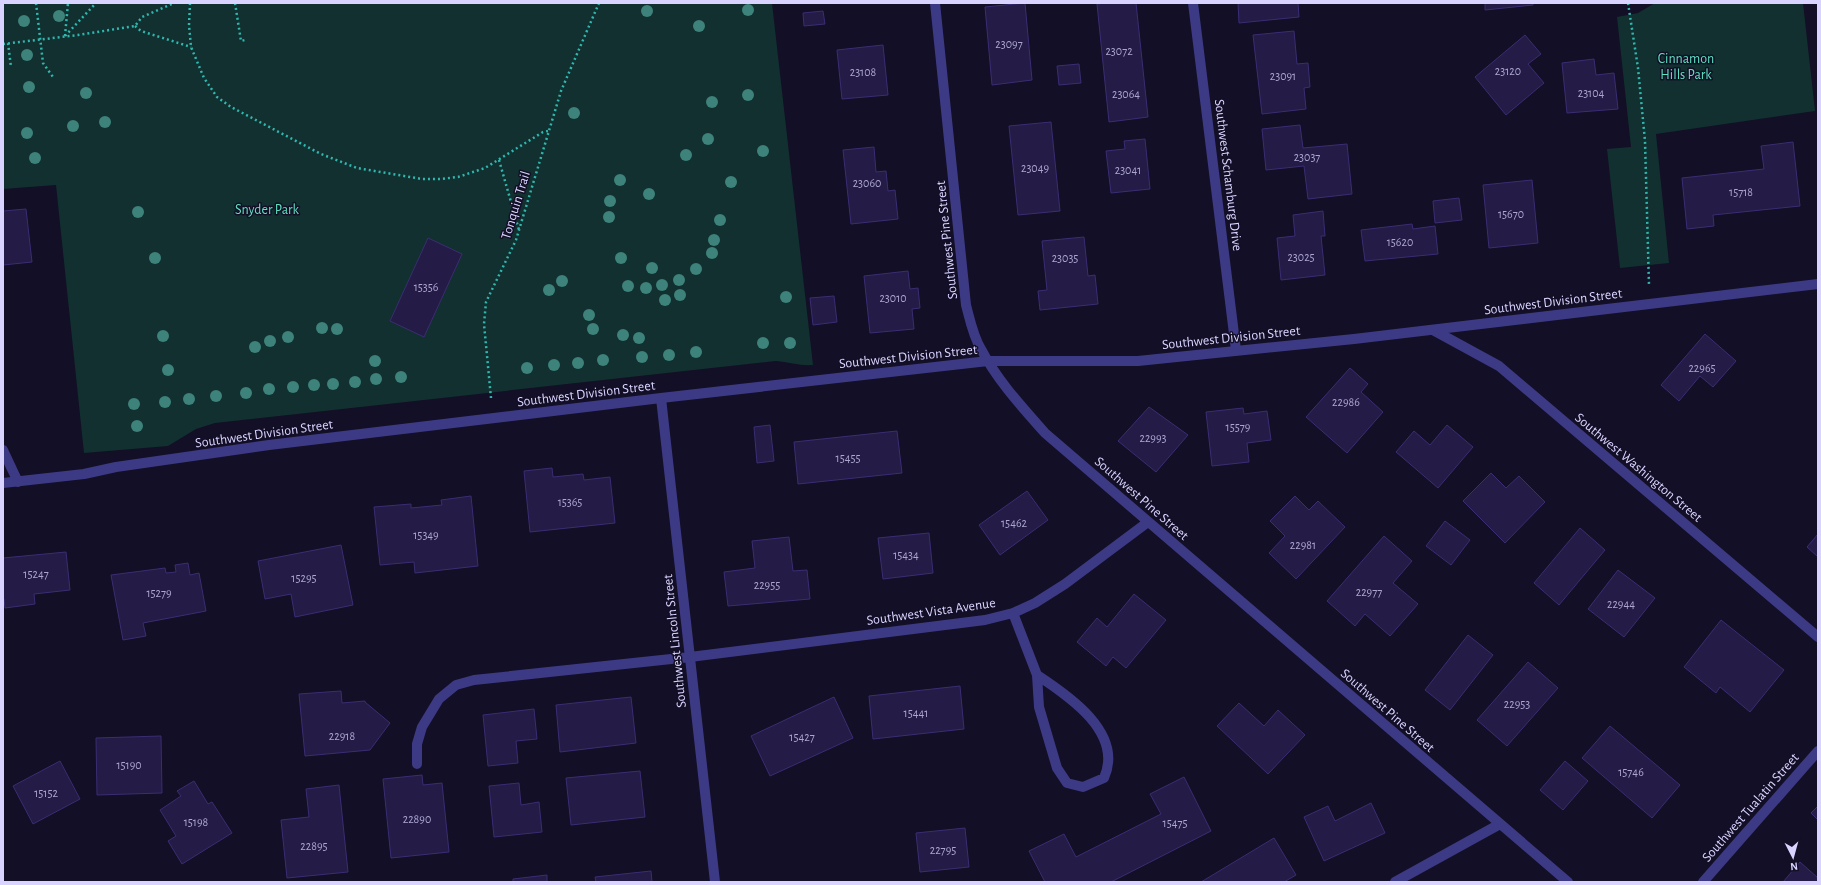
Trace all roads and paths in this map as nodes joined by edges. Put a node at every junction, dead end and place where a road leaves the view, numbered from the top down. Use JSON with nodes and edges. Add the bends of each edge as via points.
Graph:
{"nodes":[{"id":1,"x":36,"y":3,"type":"edge"},
{"id":2,"x":68,"y":3,"type":"edge"},
{"id":3,"x":96,"y":3,"type":"edge"},
{"id":4,"x":174,"y":3,"type":"edge"},
{"id":5,"x":190,"y":3,"type":"edge"},
{"id":6,"x":235,"y":3,"type":"edge"},
{"id":7,"x":599,"y":3,"type":"edge"},
{"id":8,"x":935,"y":3,"type":"edge"},
{"id":9,"x":1193,"y":3,"type":"edge"},
{"id":10,"x":1628,"y":3,"type":"edge"},
{"id":11,"x":135,"y":26,"type":"junction"},
{"id":12,"x":65,"y":36,"type":"junction"},
{"id":13,"x":40,"y":39,"type":"junction"},
{"id":14,"x":245,"y":40,"type":"dead end"},
{"id":15,"x":8,"y":43,"type":"junction"},
{"id":16,"x":3,"y":44,"type":"edge"},
{"id":17,"x":191,"y":47,"type":"junction"},
{"id":18,"x":11,"y":67,"type":"dead end"},
{"id":19,"x":53,"y":77,"type":"dead end"},
{"id":20,"x":548,"y":131,"type":"junction"},
{"id":21,"x":499,"y":160,"type":"junction"},
{"id":22,"x":518,"y":230,"type":"junction"},
{"id":23,"x":1818,"y":284,"type":"edge"},
{"id":24,"x":1651,"y":303,"type":"junction"},
{"id":25,"x":1433,"y":330,"type":"junction"},
{"id":26,"x":1236,"y":350,"type":"junction"},
{"id":27,"x":988,"y":362,"type":"junction"},
{"id":28,"x":661,"y":398,"type":"junction"},
{"id":29,"x":494,"y":418,"type":"junction"},
{"id":30,"x":3,"y":450,"type":"edge"},
{"id":31,"x":18,"y":482,"type":"junction"},
{"id":32,"x":3,"y":483,"type":"edge"},
{"id":33,"x":1148,"y":522,"type":"junction"},
{"id":34,"x":1013,"y":613,"type":"junction"},
{"id":35,"x":1818,"y":638,"type":"edge"},
{"id":36,"x":690,"y":657,"type":"junction"},
{"id":37,"x":1037,"y":675,"type":"junction"},
{"id":38,"x":1818,"y":751,"type":"edge"},
{"id":39,"x":417,"y":764,"type":"dead end"},
{"id":40,"x":1500,"y":824,"type":"junction"},
{"id":41,"x":715,"y":882,"type":"edge"},
{"id":42,"x":1395,"y":882,"type":"edge"},
{"id":43,"x":1568,"y":882,"type":"edge"},
{"id":44,"x":1702,"y":882,"type":"edge"}],
"edges":[{"from":1,"to":13,"type":"path"},
{"from":2,"to":12,"type":"path"},
{"from":3,"to":12,"type":"path"},
{"from":4,"to":11,"type":"path","via":[[142,17]]},
{"from":5,"to":17,"type":"path"},
{"from":6,"to":14,"type":"path","via":[[241,40]]},
{"from":7,"to":20,"type":"path","name":"Tonquin Trail"},
{"from":8,"to":27,"type":"street","name":"Southwest Pine Street","via":[[966,305],[975,335]]},
{"from":9,"to":26,"type":"street","name":"Southwest Schamburg Drive"},
{"from":10,"to":24,"type":"path","via":[[1645,141]]},
{"from":11,"to":12,"type":"path"},
{"from":11,"to":17,"type":"path","via":[[141,31]]},
{"from":12,"to":13,"type":"path"},
{"from":13,"to":15,"type":"path"},
{"from":13,"to":19,"type":"path","via":[[43,63]]},
{"from":15,"to":16,"type":"path"},
{"from":15,"to":18,"type":"path"},
{"from":17,"to":21,"type":"path","via":[[209,88],[223,102],[321,154],[357,168],[406,177],[440,179],[471,173]]},
{"from":20,"to":21,"type":"path"},
{"from":20,"to":22,"type":"path","name":"Tonquin Trail"},
{"from":21,"to":22,"type":"path"},
{"from":22,"to":29,"type":"path","name":"Tonquin Trail","via":[[511,251],[486,302],[484,313],[487,369]]},
{"from":23,"to":24,"type":"street","name":"Southwest Division Street"},
{"from":24,"to":25,"type":"street","name":"Southwest Division Street"},
{"from":25,"to":26,"type":"street","name":"Southwest Division Street"},
{"from":25,"to":35,"type":"street","name":"Southwest Washington Street","via":[[1499,366]]},
{"from":26,"to":27,"type":"street","name":"Southwest Division Street","via":[[1138,361]]},
{"from":27,"to":28,"type":"street","name":"Southwest Division Street"},
{"from":27,"to":33,"type":"street","name":"Southwest Pine Street","via":[[1045,433]]},
{"from":28,"to":29,"type":"street","name":"Southwest Division Street"},
{"from":28,"to":36,"type":"street","name":"Southwest Lincoln Street"},
{"from":29,"to":31,"type":"street","name":"Southwest Division Street","via":[[269,445]]},
{"from":30,"to":31,"type":"street"},
{"from":31,"to":32,"type":"street","name":"Southwest Division Street"},
{"from":33,"to":34,"type":"street","name":"Southwest Vista Avenue","via":[[1065,584]]},
{"from":33,"to":40,"type":"street","name":"Southwest Pine Street"},
{"from":34,"to":36,"type":"street","name":"Southwest Vista Avenue","via":[[985,620]]},
{"from":34,"to":37,"type":"street"},
{"from":36,"to":39,"type":"street","name":"Southwest Vista Avenue","via":[[474,680],[456,685],[439,699],[422,727]]},
{"from":36,"to":41,"type":"street","name":"Southwest Lincoln Street"},
{"from":37,"to":37,"type":"street","via":[[1040,707],[1057,768],[1067,783],[1083,787],[1104,778],[1109,767],[1109,753],[1093,720],[1062,692]]},
{"from":38,"to":44,"type":"street","name":"Southwest Tualatin Street"},
{"from":40,"to":42,"type":"street"},
{"from":40,"to":43,"type":"street","name":"Southwest Pine Street"}]}
